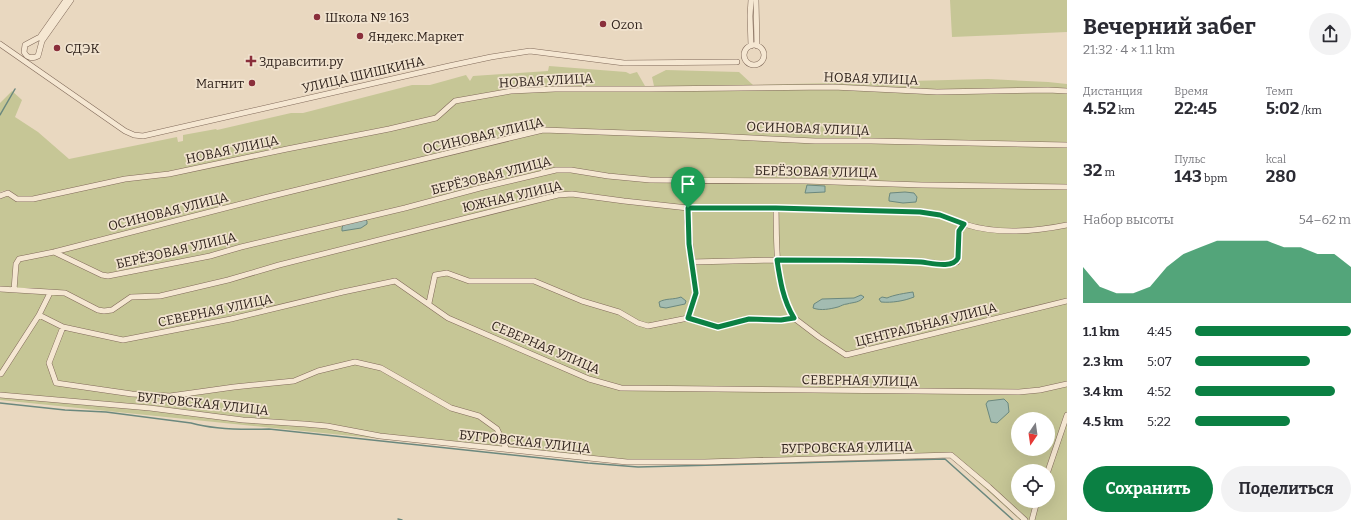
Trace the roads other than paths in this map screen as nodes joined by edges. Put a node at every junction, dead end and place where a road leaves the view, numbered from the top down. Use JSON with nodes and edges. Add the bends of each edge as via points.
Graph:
{"nodes":[{"id":1,"x":66,"y":0,"type":"edge"},
{"id":2,"x":71,"y":0,"type":"edge"},
{"id":3,"x":751,"y":0,"type":"edge"},
{"id":4,"x":756,"y":0,"type":"edge"},
{"id":5,"x":0,"y":44,"type":"edge"},
{"id":6,"x":751,"y":46,"type":"junction"},
{"id":7,"x":757,"y":46,"type":"junction"},
{"id":8,"x":737,"y":62,"type":"dead end"},
{"id":9,"x":1067,"y":91,"type":"edge"},
{"id":10,"x":1067,"y":145,"type":"edge"},
{"id":11,"x":688,"y":180,"type":"junction"},
{"id":12,"x":1067,"y":187,"type":"edge"},
{"id":13,"x":0,"y":196,"type":"edge"},
{"id":14,"x":688,"y":208,"type":"junction"},
{"id":15,"x":776,"y":208,"type":"junction"},
{"id":16,"x":964,"y":224,"type":"junction"},
{"id":17,"x":1067,"y":225,"type":"edge"},
{"id":18,"x":54,"y":252,"type":"junction"},
{"id":19,"x":777,"y":260,"type":"junction"},
{"id":20,"x":692,"y":262,"type":"junction"},
{"id":21,"x":0,"y":289,"type":"edge"},
{"id":22,"x":14,"y":290,"type":"junction"},
{"id":23,"x":50,"y":293,"type":"junction"},
{"id":24,"x":1067,"y":301,"type":"edge"},
{"id":25,"x":429,"y":303,"type":"junction"},
{"id":26,"x":39,"y":315,"type":"junction"},
{"id":27,"x":688,"y":318,"type":"junction"},
{"id":28,"x":794,"y":318,"type":"junction"},
{"id":29,"x":62,"y":327,"type":"junction"},
{"id":30,"x":0,"y":374,"type":"edge"},
{"id":31,"x":1067,"y":384,"type":"edge"},
{"id":32,"x":0,"y":395,"type":"edge"},
{"id":33,"x":1067,"y":416,"type":"edge"},
{"id":34,"x":507,"y":450,"type":"junction"},
{"id":35,"x":1050,"y":464,"type":"edge"},
{"id":36,"x":1035,"y":508,"type":"edge"},
{"id":37,"x":1025,"y":520,"type":"edge"},
{"id":38,"x":1032,"y":520,"type":"edge"}],
"edges":[{"from":1,"to":2,"type":"street","via":[[40,36],[25,45],[24,52],[28,57],[38,56],[42,41]]},
{"from":3,"to":6,"type":"street"},
{"from":4,"to":7,"type":"street"},
{"from":5,"to":8,"type":"street","name":"УЛИЦА ШИШКИНА","via":[[134,136],[515,52],[530,51],[624,63]]},
{"from":6,"to":7,"type":"street"},
{"from":6,"to":7,"type":"street","via":[[746,50],[744,57],[754,65],[764,56]]},
{"from":9,"to":13,"type":"street","name":"НОВАЯ УЛИЦА","via":[[937,92],[833,88],[511,90],[455,101],[436,118],[389,129],[33,199],[18,199],[8,193]]},
{"from":10,"to":18,"type":"street","name":"ОСИНОВАЯ УЛИЦА","via":[[815,141],[543,130]]},
{"from":11,"to":12,"type":"street","name":"БЕРЁЗОВАЯ УЛИЦА"},
{"from":11,"to":14,"type":"street"},
{"from":11,"to":18,"type":"street","name":"БЕРЁЗОВАЯ УЛИЦА","via":[[650,180],[556,170],[210,256],[108,276]]},
{"from":14,"to":15,"type":"street","name":"ЮЖНАЯ УЛИЦА"},
{"from":14,"to":20,"type":"street"},
{"from":14,"to":23,"type":"street","name":"ЮЖНАЯ УЛИЦА","via":[[572,194],[558,195],[228,280],[160,296],[131,297],[112,310],[98,310],[65,293]]},
{"from":15,"to":16,"type":"street","name":"ЮЖНАЯ УЛИЦА","via":[[920,212],[940,215]]},
{"from":15,"to":19,"type":"street"},
{"from":16,"to":17,"type":"street","name":"ЮЖНАЯ УЛИЦА","via":[[1011,232]]},
{"from":16,"to":19,"type":"street","via":[[959,231],[957,262],[953,264]]},
{"from":18,"to":22,"type":"street","name":"ОСИНОВАЯ УЛИЦА","via":[[19,259],[16,264]]},
{"from":19,"to":20,"type":"street"},
{"from":19,"to":28,"type":"street","via":[[782,290]]},
{"from":20,"to":27,"type":"street","via":[[696,293]]},
{"from":21,"to":22,"type":"street","name":"ЮЖНАЯ УЛИЦА"},
{"from":22,"to":23,"type":"street","name":"ЮЖНАЯ УЛИЦА"},
{"from":23,"to":26,"type":"street"},
{"from":24,"to":28,"type":"street","name":"ЦЕНТРАЛЬНАЯ УЛИЦА","via":[[846,355]]},
{"from":25,"to":27,"type":"street","via":[[435,275],[447,273],[469,281],[534,281],[582,301],[619,312],[648,326]]},
{"from":25,"to":29,"type":"street","name":"СЕВЕРНАЯ УЛИЦА","via":[[395,281],[237,318],[123,340]]},
{"from":25,"to":31,"type":"street","name":"СЕВЕРНАЯ УЛИЦА","via":[[448,318],[475,330],[589,379],[621,388],[1019,392]]},
{"from":26,"to":29,"type":"street","name":"СЕВЕРНАЯ УЛИЦА"},
{"from":26,"to":30,"type":"street"},
{"from":27,"to":28,"type":"street","via":[[718,327],[749,319]]},
{"from":29,"to":34,"type":"street","via":[[49,363],[56,383],[132,394],[170,396],[294,381],[318,371],[355,362],[381,368],[451,408],[479,416],[497,429]]},
{"from":32,"to":34,"type":"street","name":"БУГРОВСКАЯ УЛИЦА","via":[[327,426],[380,436]]},
{"from":33,"to":35,"type":"street"},
{"from":34,"to":37,"type":"street","name":"БУГРОВСКАЯ УЛИЦА","via":[[626,462],[951,455]]},
{"from":36,"to":38,"type":"street"}]}
